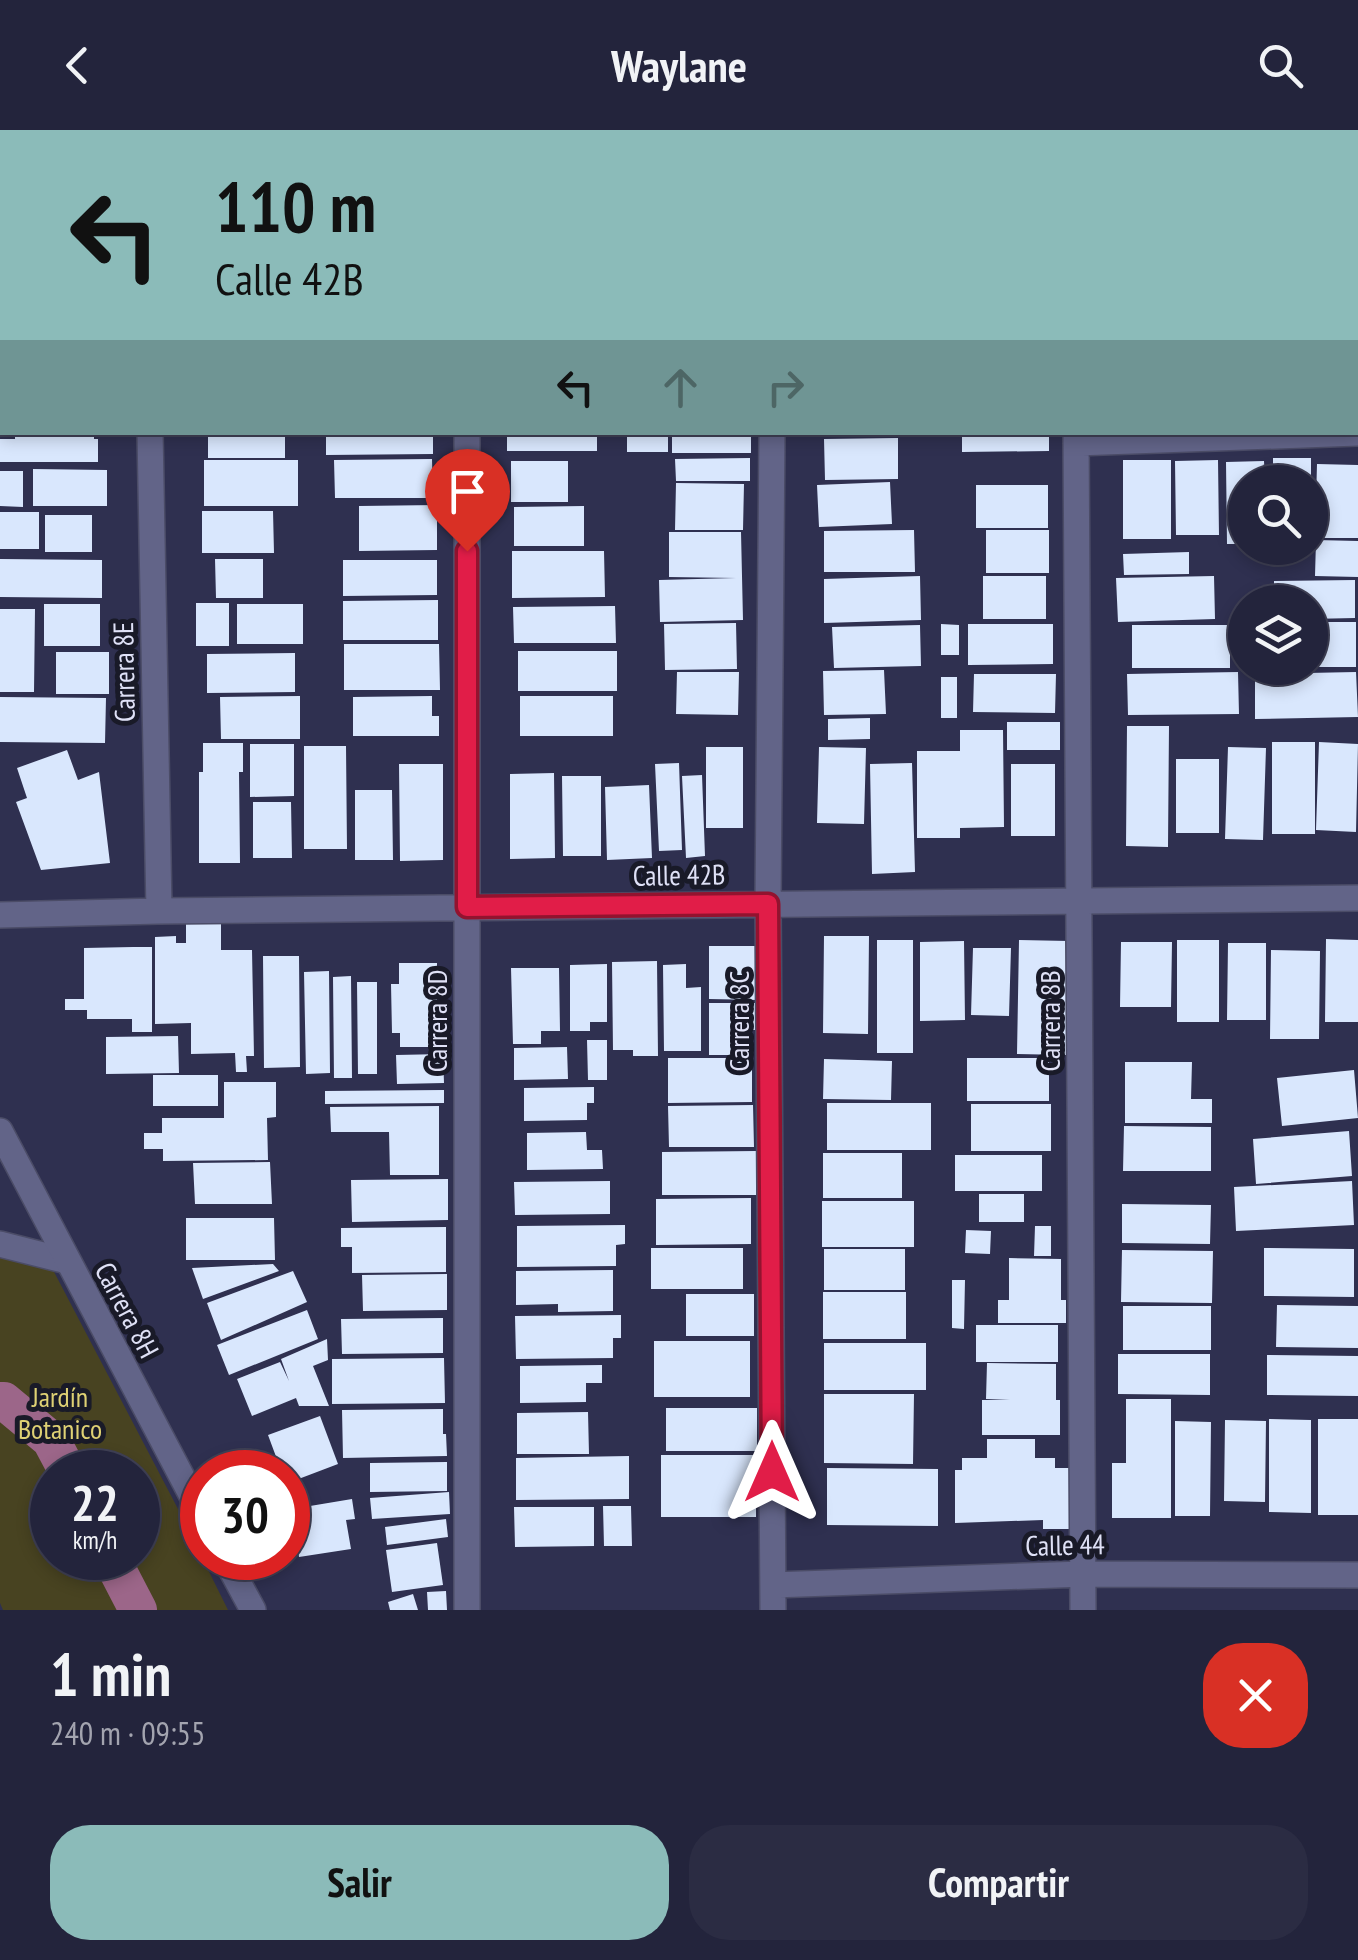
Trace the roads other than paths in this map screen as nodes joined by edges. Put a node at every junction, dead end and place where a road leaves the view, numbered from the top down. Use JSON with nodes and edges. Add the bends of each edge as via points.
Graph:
{"nodes":[{"id":1,"x":150,"y":435,"type":"edge"},
{"id":2,"x":467,"y":435,"type":"edge"},
{"id":3,"x":772,"y":435,"type":"edge"},
{"id":4,"x":1245,"y":435,"type":"edge"},
{"id":5,"x":1076,"y":438,"type":"edge"},
{"id":6,"x":1358,"y":898,"type":"edge"},
{"id":7,"x":1079,"y":902,"type":"junction"},
{"id":8,"x":768,"y":904,"type":"junction"},
{"id":9,"x":467,"y":907,"type":"junction"},
{"id":10,"x":159,"y":911,"type":"junction"},
{"id":11,"x":0,"y":915,"type":"edge"},
{"id":12,"x":0,"y":1132,"type":"edge"},
{"id":13,"x":0,"y":1244,"type":"edge"},
{"id":14,"x":67,"y":1261,"type":"junction"},
{"id":15,"x":180,"y":1474,"type":"edge"},
{"id":16,"x":1083,"y":1574,"type":"junction"},
{"id":17,"x":1358,"y":1574,"type":"edge"},
{"id":18,"x":237,"y":1580,"type":"edge"},
{"id":19,"x":773,"y":1598,"type":"edge"},
{"id":20,"x":253,"y":1610,"type":"edge"},
{"id":21,"x":466,"y":1610,"type":"edge"},
{"id":22,"x":1083,"y":1610,"type":"edge"}],
"edges":[{"from":1,"to":10,"type":"street","name":"Carrera 8E"},
{"from":2,"to":9,"type":"street","name":"Carrera 8D"},
{"from":3,"to":8,"type":"street","name":"Carrera 8C"},
{"from":4,"to":5,"type":"street"},
{"from":5,"to":7,"type":"street","name":"Carrera 8B"},
{"from":6,"to":7,"type":"street","name":"Calle 42B"},
{"from":7,"to":8,"type":"street","name":"Calle 42B"},
{"from":7,"to":16,"type":"street","name":"Carrera 8B"},
{"from":8,"to":9,"type":"street","name":"Calle 42B"},
{"from":8,"to":19,"type":"street","name":"Carrera 8C"},
{"from":9,"to":10,"type":"street","name":"Calle 42B"},
{"from":9,"to":21,"type":"street","name":"Carrera 8D"},
{"from":10,"to":11,"type":"street","name":"Calle 42B"},
{"from":12,"to":14,"type":"street","name":"Carrera 8H"},
{"from":13,"to":14,"type":"street"},
{"from":14,"to":15,"type":"street","name":"Carrera 8H"},
{"from":16,"to":17,"type":"street","name":"Calle 44"},
{"from":16,"to":19,"type":"street","name":"Calle 44"},
{"from":16,"to":22,"type":"street","name":"Carrera 8B"},
{"from":18,"to":20,"type":"street"}]}
